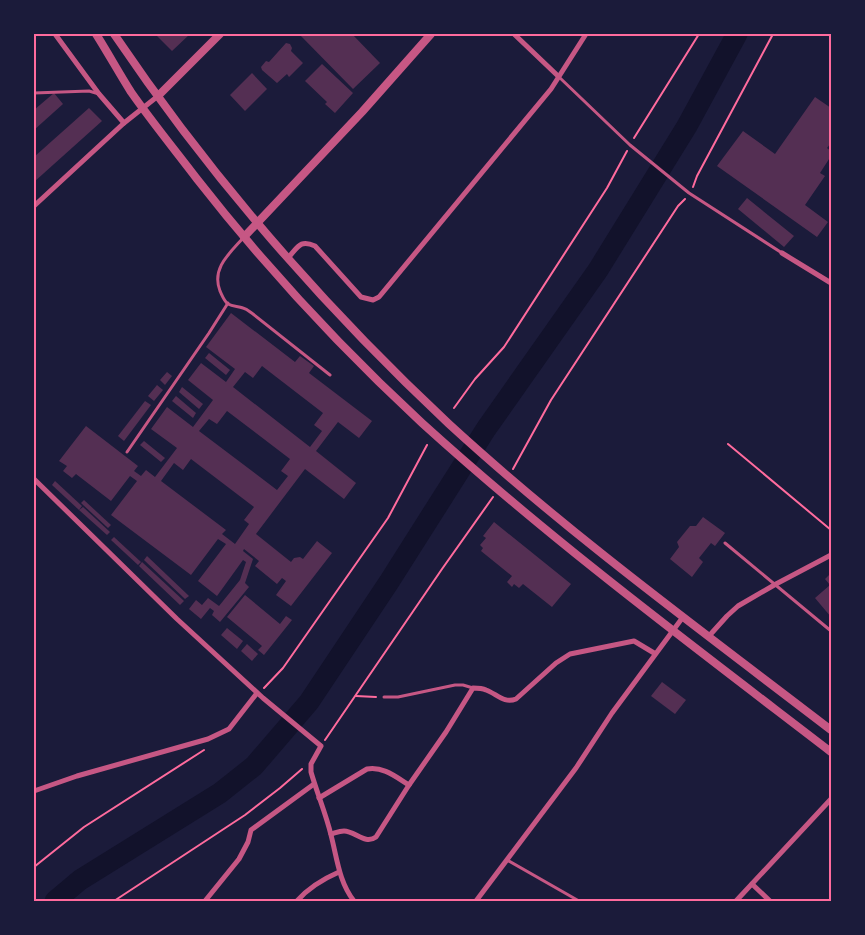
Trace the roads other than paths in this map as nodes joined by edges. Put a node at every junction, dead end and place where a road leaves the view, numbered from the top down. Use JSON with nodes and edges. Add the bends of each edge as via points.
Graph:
{"nodes":[{"id":1,"x":55,"y":34,"type":"edge"},
{"id":2,"x":96,"y":34,"type":"edge"},
{"id":3,"x":114,"y":34,"type":"edge"},
{"id":4,"x":220,"y":34,"type":"edge"},
{"id":5,"x":431,"y":34,"type":"edge"},
{"id":6,"x":514,"y":34,"type":"edge"},
{"id":7,"x":586,"y":34,"type":"edge"},
{"id":8,"x":558,"y":76,"type":"junction"},
{"id":9,"x":34,"y":93,"type":"edge"},
{"id":10,"x":99,"y":94,"type":"junction"},
{"id":11,"x":158,"y":96,"type":"junction"},
{"id":12,"x":143,"y":108,"type":"junction"},
{"id":13,"x":124,"y":123,"type":"junction"},
{"id":14,"x":34,"y":206,"type":"edge"},
{"id":15,"x":257,"y":223,"type":"junction"},
{"id":16,"x":244,"y":237,"type":"junction"},
{"id":17,"x":782,"y":253,"type":"joint"},
{"id":18,"x":288,"y":258,"type":"junction"},
{"id":19,"x":831,"y":283,"type":"edge"},
{"id":20,"x":228,"y":303,"type":"junction"},
{"id":21,"x":330,"y":375,"type":"dead end"},
{"id":22,"x":127,"y":452,"type":"dead end"},
{"id":23,"x":34,"y":479,"type":"edge"},
{"id":24,"x":725,"y":542,"type":"dead end"},
{"id":25,"x":831,"y":555,"type":"edge"},
{"id":26,"x":776,"y":584,"type":"junction"},
{"id":27,"x":683,"y":617,"type":"junction"},
{"id":28,"x":672,"y":630,"type":"junction"},
{"id":29,"x":831,"y":631,"type":"edge"},
{"id":30,"x":709,"y":636,"type":"junction"},
{"id":31,"x":654,"y":653,"type":"junction"},
{"id":32,"x":473,"y":688,"type":"junction"},
{"id":33,"x":257,"y":693,"type":"junction"},
{"id":34,"x":384,"y":697,"type":"road end"},
{"id":35,"x":831,"y":730,"type":"edge"},
{"id":36,"x":831,"y":752,"type":"edge"},
{"id":37,"x":314,"y":784,"type":"junction"},
{"id":38,"x":409,"y":785,"type":"junction"},
{"id":39,"x":34,"y":791,"type":"edge"},
{"id":40,"x":319,"y":798,"type":"junction"},
{"id":41,"x":831,"y":798,"type":"edge"},
{"id":42,"x":331,"y":834,"type":"junction"},
{"id":43,"x":507,"y":860,"type":"junction"},
{"id":44,"x":339,"y":872,"type":"junction"},
{"id":45,"x":752,"y":884,"type":"junction"},
{"id":46,"x":205,"y":901,"type":"edge"},
{"id":47,"x":297,"y":901,"type":"edge"},
{"id":48,"x":354,"y":901,"type":"edge"},
{"id":49,"x":476,"y":901,"type":"edge"},
{"id":50,"x":579,"y":901,"type":"edge"},
{"id":51,"x":736,"y":901,"type":"edge"},
{"id":52,"x":770,"y":901,"type":"edge"}],
"edges":[{"from":1,"to":10,"type":"street"},
{"from":2,"to":12,"type":"street"},
{"from":3,"to":11,"type":"street"},
{"from":4,"to":11,"type":"street"},
{"from":5,"to":15,"type":"street"},
{"from":6,"to":8,"type":"street"},
{"from":7,"to":8,"type":"street"},
{"from":8,"to":17,"type":"lane","via":[[634,148],[687,191]]},
{"from":8,"to":18,"type":"street","via":[[379,296],[373,300],[361,297],[316,246],[307,242]]},
{"from":9,"to":10,"type":"lane","via":[[89,91]]},
{"from":10,"to":13,"type":"street"},
{"from":11,"to":12,"type":"street"},
{"from":11,"to":15,"type":"street"},
{"from":12,"to":13,"type":"street"},
{"from":12,"to":16,"type":"street"},
{"from":13,"to":14,"type":"street"},
{"from":15,"to":16,"type":"street"},
{"from":15,"to":18,"type":"street"},
{"from":16,"to":20,"type":"lane","via":[[219,267],[218,286]]},
{"from":16,"to":28,"type":"street","via":[[349,352],[440,439]]},
{"from":17,"to":19,"type":"street"},
{"from":18,"to":27,"type":"street","via":[[375,351],[450,424],[559,519]]},
{"from":20,"to":21,"type":"lane","via":[[253,314]]},
{"from":20,"to":22,"type":"lane"},
{"from":23,"to":33,"type":"street","via":[[176,619]]},
{"from":24,"to":26,"type":"lane"},
{"from":25,"to":26,"type":"street"},
{"from":26,"to":29,"type":"lane"},
{"from":26,"to":30,"type":"street","via":[[738,606]]},
{"from":27,"to":28,"type":"street"},
{"from":27,"to":30,"type":"street"},
{"from":28,"to":31,"type":"street"},
{"from":28,"to":36,"type":"street"},
{"from":30,"to":35,"type":"street"},
{"from":31,"to":32,"type":"street","via":[[634,641],[570,654],[511,701],[485,689]]},
{"from":31,"to":43,"type":"street","via":[[576,768]]},
{"from":32,"to":34,"type":"lane","via":[[455,685]]},
{"from":32,"to":38,"type":"street"},
{"from":33,"to":37,"type":"street","via":[[319,745],[311,764]]},
{"from":33,"to":39,"type":"street","via":[[229,729],[208,739]]},
{"from":37,"to":40,"type":"street"},
{"from":37,"to":46,"type":"street","via":[[251,830],[239,860]]},
{"from":38,"to":40,"type":"street","via":[[390,774],[367,769]]},
{"from":38,"to":42,"type":"street","via":[[372,840],[345,831]]},
{"from":40,"to":42,"type":"street"},
{"from":41,"to":45,"type":"street"},
{"from":42,"to":44,"type":"street"},
{"from":43,"to":49,"type":"street"},
{"from":43,"to":50,"type":"lane"},
{"from":44,"to":47,"type":"street","via":[[323,878]]},
{"from":44,"to":48,"type":"street"},
{"from":45,"to":51,"type":"street"},
{"from":45,"to":52,"type":"street"}]}
